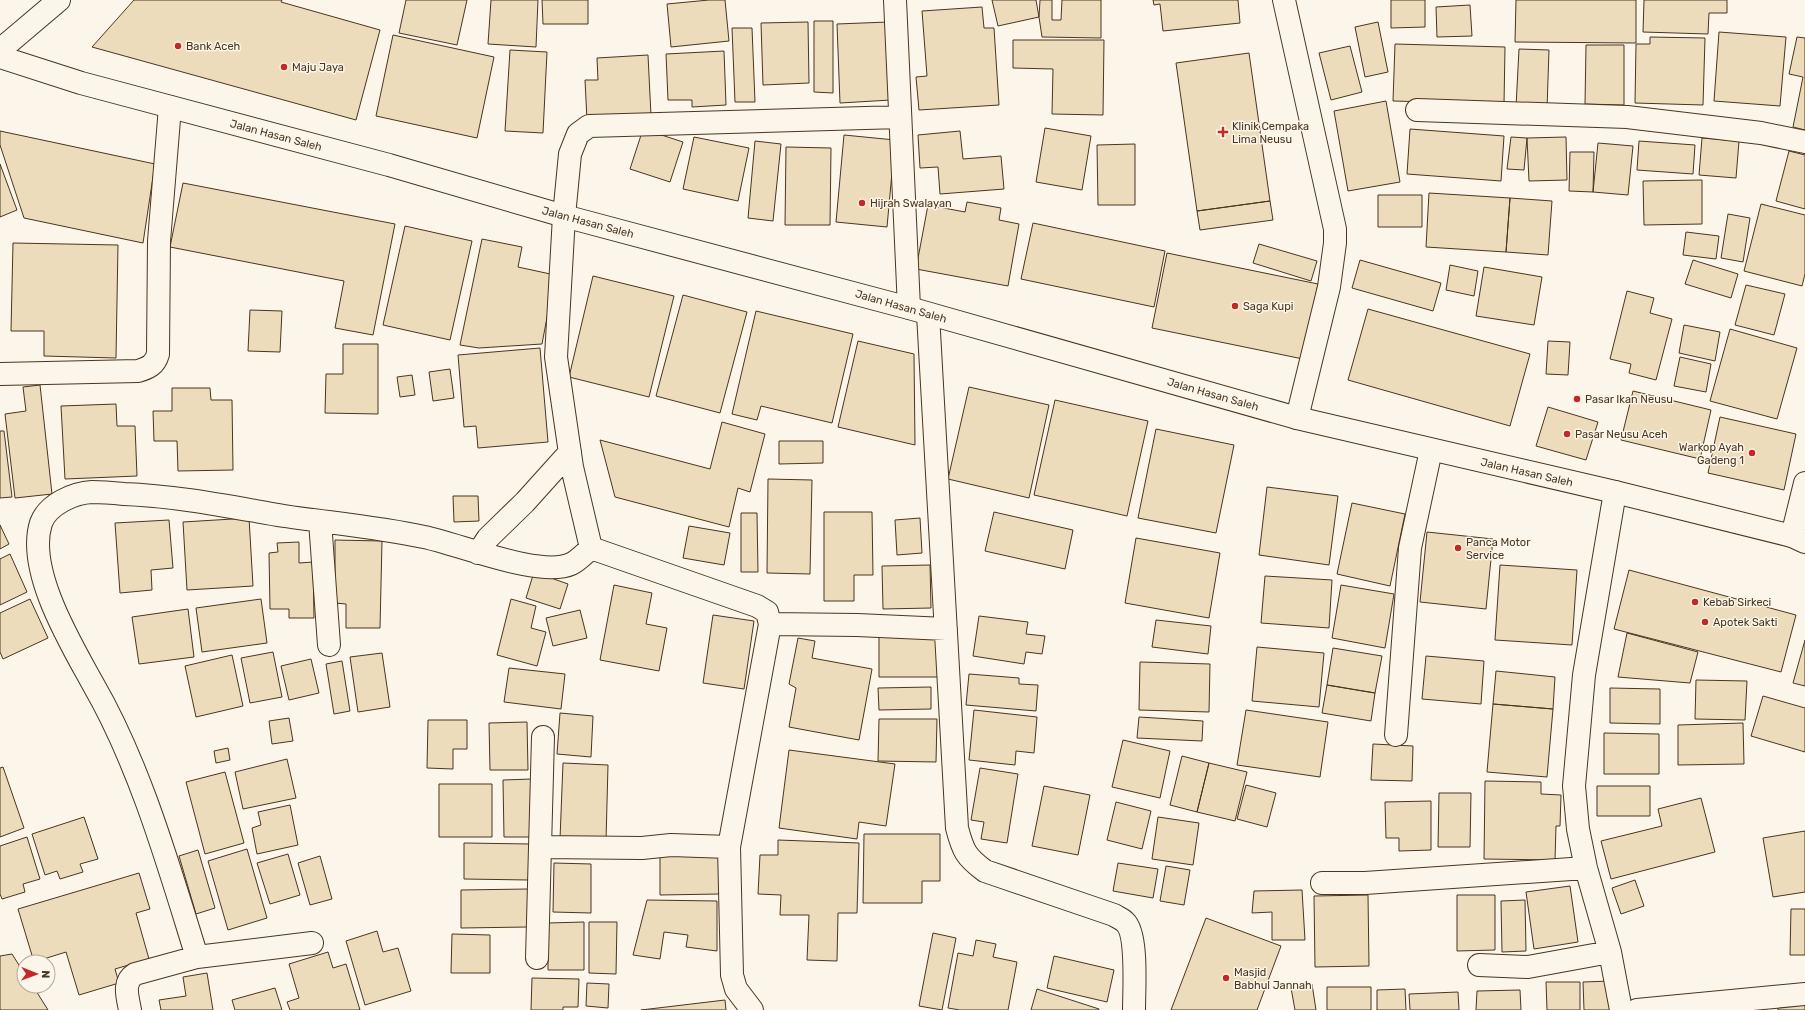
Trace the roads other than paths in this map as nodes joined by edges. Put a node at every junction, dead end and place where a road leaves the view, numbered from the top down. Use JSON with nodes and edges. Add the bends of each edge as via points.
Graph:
{"nodes":[{"id":1,"x":58,"y":0,"type":"edge"},
{"id":2,"x":895,"y":0,"type":"edge"},
{"id":3,"x":1284,"y":0,"type":"edge"},
{"id":4,"x":0,"y":50,"type":"edge"},
{"id":5,"x":0,"y":57,"type":"edge"},
{"id":6,"x":170,"y":107,"type":"junction"},
{"id":7,"x":1417,"y":110,"type":"dead end"},
{"id":8,"x":900,"y":117,"type":"junction"},
{"id":9,"x":1805,"y":142,"type":"edge"},
{"id":10,"x":564,"y":216,"type":"junction"},
{"id":11,"x":919,"y":311,"type":"junction"},
{"id":12,"x":0,"y":374,"type":"edge"},
{"id":13,"x":1297,"y":418,"type":"junction"},
{"id":14,"x":1431,"y":450,"type":"junction"},
{"id":15,"x":570,"y":452,"type":"junction"},
{"id":16,"x":1805,"y":483,"type":"edge"},
{"id":17,"x":1615,"y":492,"type":"junction"},
{"id":18,"x":320,"y":521,"type":"junction"},
{"id":19,"x":1798,"y":539,"type":"edge"},
{"id":20,"x":591,"y":548,"type":"junction"},
{"id":21,"x":478,"y":552,"type":"junction"},
{"id":22,"x":770,"y":624,"type":"junction"},
{"id":23,"x":946,"y":629,"type":"junction"},
{"id":24,"x":329,"y":645,"type":"dead end"},
{"id":25,"x":1396,"y":735,"type":"dead end"},
{"id":26,"x":544,"y":737,"type":"dead end"},
{"id":27,"x":540,"y":847,"type":"junction"},
{"id":28,"x":729,"y":847,"type":"junction"},
{"id":29,"x":1586,"y":868,"type":"junction"},
{"id":30,"x":1322,"y":883,"type":"dead end"},
{"id":31,"x":312,"y":943,"type":"dead end"},
{"id":32,"x":1610,"y":952,"type":"junction"},
{"id":33,"x":197,"y":957,"type":"junction"},
{"id":34,"x":537,"y":958,"type":"dead end"},
{"id":35,"x":1479,"y":964,"type":"dead end"},
{"id":36,"x":1805,"y":994,"type":"edge"},
{"id":37,"x":130,"y":1010,"type":"edge"},
{"id":38,"x":752,"y":1010,"type":"edge"},
{"id":39,"x":1134,"y":1010,"type":"edge"},
{"id":40,"x":1621,"y":1010,"type":"edge"},
{"id":41,"x":1637,"y":1010,"type":"edge"}],
"edges":[{"from":1,"to":4,"type":"street"},
{"from":2,"to":8,"type":"street"},
{"from":3,"to":13,"type":"street","via":[[1336,243],[1329,286]]},
{"from":5,"to":6,"type":"street","name":"Jalan Hasan Saleh","via":[[81,83]]},
{"from":6,"to":10,"type":"street","name":"Jalan Hasan Saleh","via":[[382,163]]},
{"from":6,"to":12,"type":"street","via":[[159,241],[156,362],[138,371]]},
{"from":7,"to":9,"type":"street","via":[[1627,117],[1761,133]]},
{"from":8,"to":10,"type":"street","via":[[589,126],[578,134],[570,154]]},
{"from":8,"to":11,"type":"street"},
{"from":10,"to":11,"type":"street","name":"Jalan Hasan Saleh"},
{"from":10,"to":15,"type":"street","via":[[556,357]]},
{"from":11,"to":13,"type":"street","name":"Jalan Hasan Saleh"},
{"from":11,"to":23,"type":"street"},
{"from":13,"to":14,"type":"street","name":"Jalan Hasan Saleh"},
{"from":14,"to":17,"type":"street","name":"Jalan Hasan Saleh"},
{"from":14,"to":25,"type":"street","via":[[1410,548]]},
{"from":15,"to":20,"type":"street"},
{"from":15,"to":21,"type":"street","via":[[488,538]]},
{"from":16,"to":19,"type":"street"},
{"from":17,"to":19,"type":"street","name":"Jalan Hasan Saleh"},
{"from":17,"to":29,"type":"street","via":[[1584,675],[1578,728],[1574,786],[1578,829]]},
{"from":18,"to":21,"type":"street","via":[[424,537]]},
{"from":18,"to":24,"type":"street"},
{"from":18,"to":33,"type":"street","via":[[160,495],[92,492],[60,502],[50,509],[41,522],[39,556],[46,590],[71,645],[110,713],[170,869]]},
{"from":20,"to":21,"type":"street","via":[[572,564],[549,569]]},
{"from":20,"to":22,"type":"street","via":[[756,606],[767,612]]},
{"from":22,"to":23,"type":"street"},
{"from":22,"to":28,"type":"street"},
{"from":23,"to":39,"type":"street","via":[[956,828],[961,846],[970,860],[985,871],[1114,915],[1125,922],[1131,933],[1133,945]]},
{"from":26,"to":27,"type":"street"},
{"from":27,"to":28,"type":"street"},
{"from":27,"to":34,"type":"street"},
{"from":28,"to":38,"type":"street","via":[[732,975],[736,989]]},
{"from":29,"to":30,"type":"street","via":[[1365,883]]},
{"from":29,"to":32,"type":"street"},
{"from":31,"to":33,"type":"street"},
{"from":32,"to":35,"type":"street","via":[[1528,967]]},
{"from":32,"to":40,"type":"street"},
{"from":33,"to":37,"type":"street","via":[[130,977],[127,990]]},
{"from":36,"to":41,"type":"street"}]}
